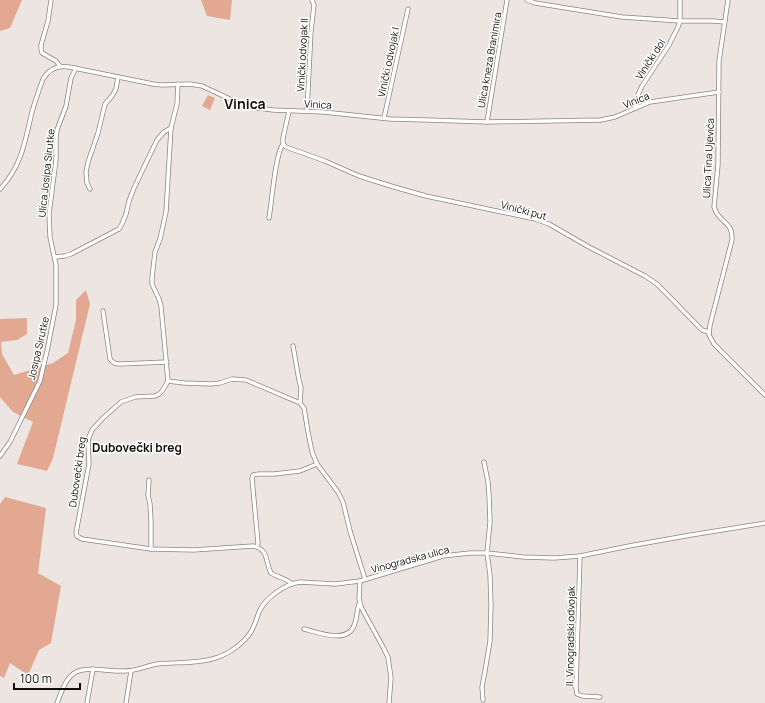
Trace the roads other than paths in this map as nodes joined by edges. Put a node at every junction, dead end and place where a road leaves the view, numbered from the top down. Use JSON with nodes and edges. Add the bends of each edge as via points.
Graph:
{"nodes":[{"id":1,"x":51,"y":0,"type":"edge"},
{"id":2,"x":312,"y":0,"type":"edge"},
{"id":3,"x":507,"y":0,"type":"edge"},
{"id":4,"x":527,"y":0,"type":"edge"},
{"id":5,"x":680,"y":0,"type":"edge"},
{"id":6,"x":728,"y":0,"type":"edge"},
{"id":7,"x":408,"y":9,"type":"dead end"},
{"id":8,"x":680,"y":21,"type":"junction"},
{"id":9,"x":725,"y":22,"type":"junction"},
{"id":10,"x":60,"y":66,"type":"junction"},
{"id":11,"x":76,"y":68,"type":"junction"},
{"id":12,"x":118,"y":77,"type":"junction"},
{"id":13,"x":178,"y":84,"type":"junction"},
{"id":14,"x":719,"y":92,"type":"junction"},
{"id":15,"x":636,"y":108,"type":"junction"},
{"id":16,"x":289,"y":111,"type":"junction"},
{"id":17,"x":307,"y":111,"type":"junction"},
{"id":18,"x":384,"y":118,"type":"junction"},
{"id":19,"x":487,"y":122,"type":"junction"},
{"id":20,"x":171,"y":128,"type":"junction"},
{"id":21,"x":283,"y":144,"type":"junction"},
{"id":22,"x":0,"y":189,"type":"edge"},
{"id":23,"x":90,"y":189,"type":"dead end"},
{"id":24,"x":269,"y":218,"type":"dead end"},
{"id":25,"x":55,"y":257,"type":"junction"},
{"id":26,"x":103,"y":311,"type":"dead end"},
{"id":27,"x":709,"y":332,"type":"junction"},
{"id":28,"x":293,"y":346,"type":"dead end"},
{"id":29,"x":167,"y":362,"type":"junction"},
{"id":30,"x":168,"y":381,"type":"junction"},
{"id":31,"x":765,"y":395,"type":"edge"},
{"id":32,"x":300,"y":403,"type":"junction"},
{"id":33,"x":0,"y":456,"type":"edge"},
{"id":34,"x":484,"y":462,"type":"dead end"},
{"id":35,"x":317,"y":464,"type":"junction"},
{"id":36,"x":149,"y":480,"type":"dead end"},
{"id":37,"x":765,"y":523,"type":"edge"},
{"id":38,"x":257,"y":547,"type":"junction"},
{"id":39,"x":151,"y":549,"type":"junction"},
{"id":40,"x":487,"y":553,"type":"junction"},
{"id":41,"x":580,"y":556,"type":"junction"},
{"id":42,"x":365,"y":579,"type":"junction"},
{"id":43,"x":360,"y":581,"type":"junction"},
{"id":44,"x":291,"y":584,"type":"junction"},
{"id":45,"x":360,"y":603,"type":"junction"},
{"id":46,"x":304,"y":629,"type":"dead end"},
{"id":47,"x":93,"y":669,"type":"junction"},
{"id":48,"x":131,"y":671,"type":"junction"},
{"id":49,"x":600,"y":697,"type":"dead end"},
{"id":50,"x":483,"y":700,"type":"dead end"},
{"id":51,"x":57,"y":703,"type":"edge"},
{"id":52,"x":87,"y":703,"type":"edge"},
{"id":53,"x":126,"y":703,"type":"edge"},
{"id":54,"x":388,"y":703,"type":"edge"}],
"edges":[{"from":1,"to":10,"type":"street","via":[[41,49]]},
{"from":2,"to":17,"type":"street","name":"Vinički odvojak II","via":[[314,5]]},
{"from":3,"to":19,"type":"street","name":"Ulica kneza Branimira"},
{"from":4,"to":8,"type":"street","via":[[622,17]]},
{"from":5,"to":8,"type":"street","name":"Vinički dol"},
{"from":6,"to":9,"type":"street","name":"Ulica Tina Ujevića"},
{"from":7,"to":18,"type":"street","name":"Vinički odvojak I"},
{"from":8,"to":9,"type":"street"},
{"from":8,"to":15,"type":"street","name":"Vinički dol","via":[[669,45],[642,86]]},
{"from":9,"to":14,"type":"street","name":"Ulica Tina Ujevića","via":[[719,61]]},
{"from":10,"to":11,"type":"street","name":"Vinica"},
{"from":10,"to":22,"type":"street","via":[[46,74],[43,79],[20,158]]},
{"from":11,"to":12,"type":"street","name":"Vinica"},
{"from":11,"to":25,"type":"street","name":"Ulica Josipa Sirutke","via":[[57,130],[49,214],[50,237]]},
{"from":12,"to":13,"type":"street","name":"Vinica","via":[[162,85]]},
{"from":12,"to":23,"type":"street","via":[[116,89],[105,104],[88,162],[86,178]]},
{"from":13,"to":16,"type":"street","name":"Vinica","via":[[202,86],[230,99],[266,110]]},
{"from":13,"to":20,"type":"street","via":[[177,104]]},
{"from":14,"to":15,"type":"street","name":"Vinica","via":[[657,100]]},
{"from":14,"to":27,"type":"street","name":"Ulica Tina Ujevića","via":[[718,165],[714,207],[716,213],[729,225],[732,240]]},
{"from":15,"to":19,"type":"street","name":"Vinica","via":[[602,120]]},
{"from":16,"to":17,"type":"street","name":"Vinica"},
{"from":16,"to":21,"type":"street"},
{"from":17,"to":18,"type":"street","name":"Vinica"},
{"from":18,"to":19,"type":"street","name":"Vinica"},
{"from":20,"to":25,"type":"street","via":[[157,140],[134,188],[119,229],[71,254]]},
{"from":20,"to":29,"type":"street","via":[[166,212],[155,252],[152,278],[161,306]]},
{"from":21,"to":24,"type":"street","via":[[275,172]]},
{"from":21,"to":27,"type":"street","name":"Vinički put","via":[[359,176],[394,187],[549,224],[657,284],[702,330]]},
{"from":25,"to":33,"type":"street","name":"Josipa Sirutke","via":[[56,304],[40,381],[10,442]]},
{"from":26,"to":29,"type":"street","via":[[112,362]]},
{"from":27,"to":31,"type":"street","name":"Vinički put","via":[[714,344]]},
{"from":28,"to":32,"type":"street","via":[[301,388]]},
{"from":29,"to":30,"type":"street"},
{"from":30,"to":32,"type":"street","via":[[211,384],[232,379],[246,380]]},
{"from":30,"to":39,"type":"street","name":"Dubovečki breg","via":[[162,391],[155,396],[135,397],[121,402],[92,430],[88,443],[89,464],[76,533],[82,538]]},
{"from":32,"to":35,"type":"street","via":[[304,408]]},
{"from":34,"to":40,"type":"street","via":[[490,522]]},
{"from":35,"to":38,"type":"street","via":[[300,471],[253,475]]},
{"from":35,"to":42,"type":"street","via":[[343,502]]},
{"from":36,"to":39,"type":"street"},
{"from":37,"to":41,"type":"street","name":"Vinogradska ulica"},
{"from":38,"to":39,"type":"street","name":"Dubovečki breg"},
{"from":38,"to":44,"type":"street","via":[[265,554],[270,573]]},
{"from":40,"to":41,"type":"street","name":"Vinogradska ulica","via":[[554,558]]},
{"from":40,"to":42,"type":"street","name":"Vinogradska ulica","via":[[443,556]]},
{"from":40,"to":50,"type":"street","via":[[491,605],[490,641],[482,687]]},
{"from":41,"to":49,"type":"street","name":"II. Vinogradski odvojak","via":[[576,688],[577,694],[582,696]]},
{"from":42,"to":43,"type":"street","name":"Vinogradska ulica"},
{"from":43,"to":44,"type":"street","name":"Vinogradska ulica"},
{"from":43,"to":45,"type":"street"},
{"from":44,"to":48,"type":"street","name":"Vinogradska ulica","via":[[273,595],[260,610],[248,636],[227,653],[205,661],[157,664]]},
{"from":45,"to":46,"type":"street","via":[[355,624],[347,634],[331,636]]},
{"from":45,"to":54,"type":"street","via":[[388,658],[392,678]]},
{"from":47,"to":48,"type":"street","name":"Vinogradska ulica"},
{"from":47,"to":51,"type":"street","name":"Vinogradska ulica","via":[[76,672],[71,676]]},
{"from":47,"to":52,"type":"street"},
{"from":48,"to":53,"type":"street"}]}
